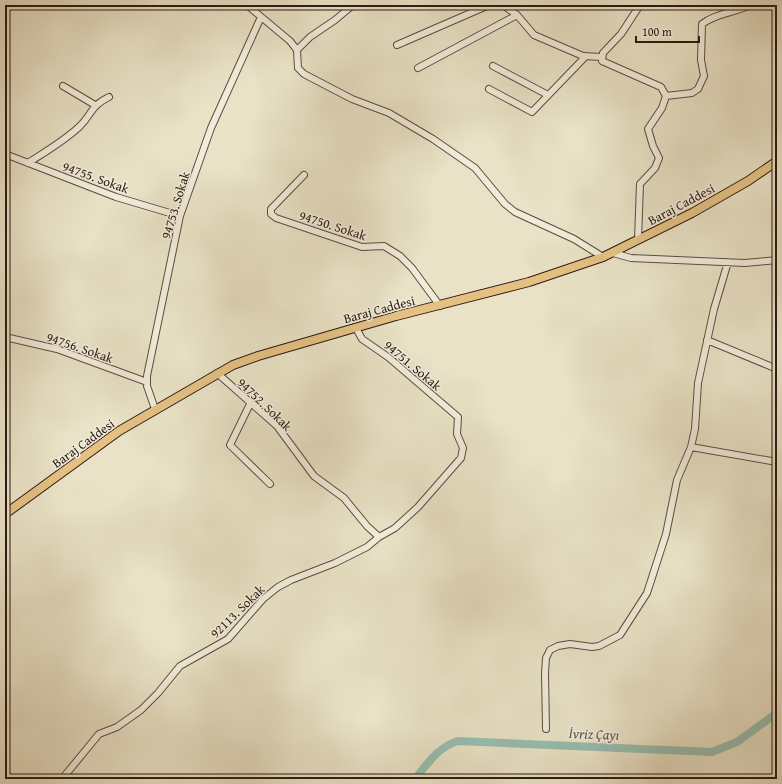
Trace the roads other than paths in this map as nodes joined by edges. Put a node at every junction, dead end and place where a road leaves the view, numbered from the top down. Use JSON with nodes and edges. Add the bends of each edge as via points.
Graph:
{"nodes":[{"id":1,"x":247,"y":5,"type":"edge"},
{"id":2,"x":353,"y":5,"type":"edge"},
{"id":3,"x":489,"y":5,"type":"edge"},
{"id":4,"x":503,"y":5,"type":"edge"},
{"id":5,"x":640,"y":5,"type":"edge"},
{"id":6,"x":751,"y":5,"type":"edge"},
{"id":7,"x":517,"y":15,"type":"junction"},
{"id":8,"x":261,"y":17,"type":"junction"},
{"id":9,"x":397,"y":45,"type":"dead end"},
{"id":10,"x":297,"y":50,"type":"junction"},
{"id":11,"x":586,"y":56,"type":"junction"},
{"id":12,"x":602,"y":57,"type":"junction"},
{"id":13,"x":493,"y":66,"type":"dead end"},
{"id":14,"x":418,"y":68,"type":"dead end"},
{"id":15,"x":63,"y":86,"type":"dead end"},
{"id":16,"x":489,"y":89,"type":"dead end"},
{"id":17,"x":548,"y":95,"type":"junction"},
{"id":18,"x":666,"y":96,"type":"junction"},
{"id":19,"x":109,"y":97,"type":"dead end"},
{"id":20,"x":95,"y":105,"type":"junction"},
{"id":21,"x":5,"y":154,"type":"edge"},
{"id":22,"x":777,"y":161,"type":"edge"},
{"id":23,"x":28,"y":163,"type":"junction"},
{"id":24,"x":304,"y":174,"type":"dead end"},
{"id":25,"x":180,"y":216,"type":"junction"},
{"id":26,"x":638,"y":240,"type":"junction"},
{"id":27,"x":613,"y":253,"type":"junction"},
{"id":28,"x":603,"y":257,"type":"junction"},
{"id":29,"x":777,"y":260,"type":"edge"},
{"id":30,"x":728,"y":262,"type":"junction"},
{"id":31,"x":440,"y":306,"type":"junction"},
{"id":32,"x":356,"y":328,"type":"junction"},
{"id":33,"x":5,"y":337,"type":"edge"},
{"id":34,"x":707,"y":340,"type":"junction"},
{"id":35,"x":777,"y":369,"type":"edge"},
{"id":36,"x":217,"y":373,"type":"junction"},
{"id":37,"x":147,"y":382,"type":"junction"},
{"id":38,"x":250,"y":404,"type":"junction"},
{"id":39,"x":155,"y":409,"type":"junction"},
{"id":40,"x":458,"y":417,"type":"joint"},
{"id":41,"x":691,"y":447,"type":"junction"},
{"id":42,"x":777,"y":462,"type":"edge"},
{"id":43,"x":270,"y":484,"type":"dead end"},
{"id":44,"x":5,"y":514,"type":"edge"},
{"id":45,"x":379,"y":537,"type":"junction"},
{"id":46,"x":546,"y":729,"type":"dead end"},
{"id":47,"x":63,"y":778,"type":"edge"}],
"edges":[{"from":1,"to":8,"type":"street"},
{"from":2,"to":10,"type":"street"},
{"from":3,"to":9,"type":"street"},
{"from":4,"to":7,"type":"street"},
{"from":5,"to":12,"type":"street"},
{"from":6,"to":18,"type":"street","via":[[737,12],[712,16],[702,24],[701,60],[704,76],[698,89],[692,93]]},
{"from":7,"to":11,"type":"street","via":[[534,35]]},
{"from":7,"to":14,"type":"street"},
{"from":8,"to":10,"type":"street"},
{"from":8,"to":25,"type":"street","name":"94753. Sokak","via":[[211,128]]},
{"from":10,"to":28,"type":"street","via":[[300,71],[352,99],[389,113],[438,142],[480,173],[515,212],[574,239]]},
{"from":11,"to":12,"type":"street"},
{"from":11,"to":17,"type":"street"},
{"from":12,"to":18,"type":"street","via":[[602,61],[661,88]]},
{"from":13,"to":17,"type":"street"},
{"from":15,"to":20,"type":"street"},
{"from":16,"to":17,"type":"street","via":[[532,112]]},
{"from":18,"to":26,"type":"street","via":[[662,108],[648,129],[659,158],[655,168],[640,184]]},
{"from":19,"to":20,"type":"street"},
{"from":20,"to":23,"type":"street","via":[[79,127]]},
{"from":21,"to":23,"type":"street","name":"94755. Sokak"},
{"from":22,"to":26,"type":"main road","name":"Baraj Caddesi","via":[[722,196]]},
{"from":23,"to":25,"type":"street","name":"94755. Sokak","via":[[116,197]]},
{"from":24,"to":31,"type":"street","name":"94750. Sokak","via":[[273,207],[271,214],[276,218],[362,247],[384,246],[400,256],[412,268]]},
{"from":25,"to":37,"type":"street","name":"94753. Sokak"},
{"from":26,"to":27,"type":"main road","name":"Baraj Caddesi"},
{"from":27,"to":28,"type":"main road","name":"Baraj Caddesi"},
{"from":27,"to":30,"type":"street","via":[[631,258]]},
{"from":28,"to":31,"type":"main road","name":"Baraj Caddesi","via":[[529,282]]},
{"from":29,"to":30,"type":"street"},
{"from":30,"to":34,"type":"street"},
{"from":31,"to":32,"type":"main road","name":"Baraj Caddesi"},
{"from":32,"to":36,"type":"main road","name":"Baraj Caddesi","via":[[258,356]]},
{"from":32,"to":40,"type":"street","name":"94751. Sokak","via":[[362,339],[388,357]]},
{"from":33,"to":37,"type":"street","name":"94756. Sokak","via":[[57,349]]},
{"from":34,"to":35,"type":"street"},
{"from":34,"to":41,"type":"street","via":[[698,384]]},
{"from":36,"to":38,"type":"street","name":"94752. Sokak"},
{"from":36,"to":39,"type":"main road","name":"Baraj Caddesi"},
{"from":37,"to":39,"type":"street","name":"94753. Sokak"},
{"from":38,"to":43,"type":"street","via":[[230,445]]},
{"from":38,"to":45,"type":"street","name":"94752. Sokak","via":[[277,426],[314,476],[344,498]]},
{"from":39,"to":44,"type":"main road","name":"Baraj Caddesi","via":[[119,431]]},
{"from":40,"to":45,"type":"street","name":"92113. Sokak","via":[[457,434],[464,448],[461,458],[411,514],[395,528]]},
{"from":41,"to":42,"type":"street"},
{"from":41,"to":46,"type":"street","via":[[677,480],[666,534],[647,593],[627,625],[620,635],[599,646],[570,644],[550,650],[544,673]]},
{"from":45,"to":47,"type":"street","name":"92113. Sokak","via":[[367,547],[329,566],[278,587],[228,639],[180,666],[153,699],[135,715],[117,727],[99,734]]}]}
